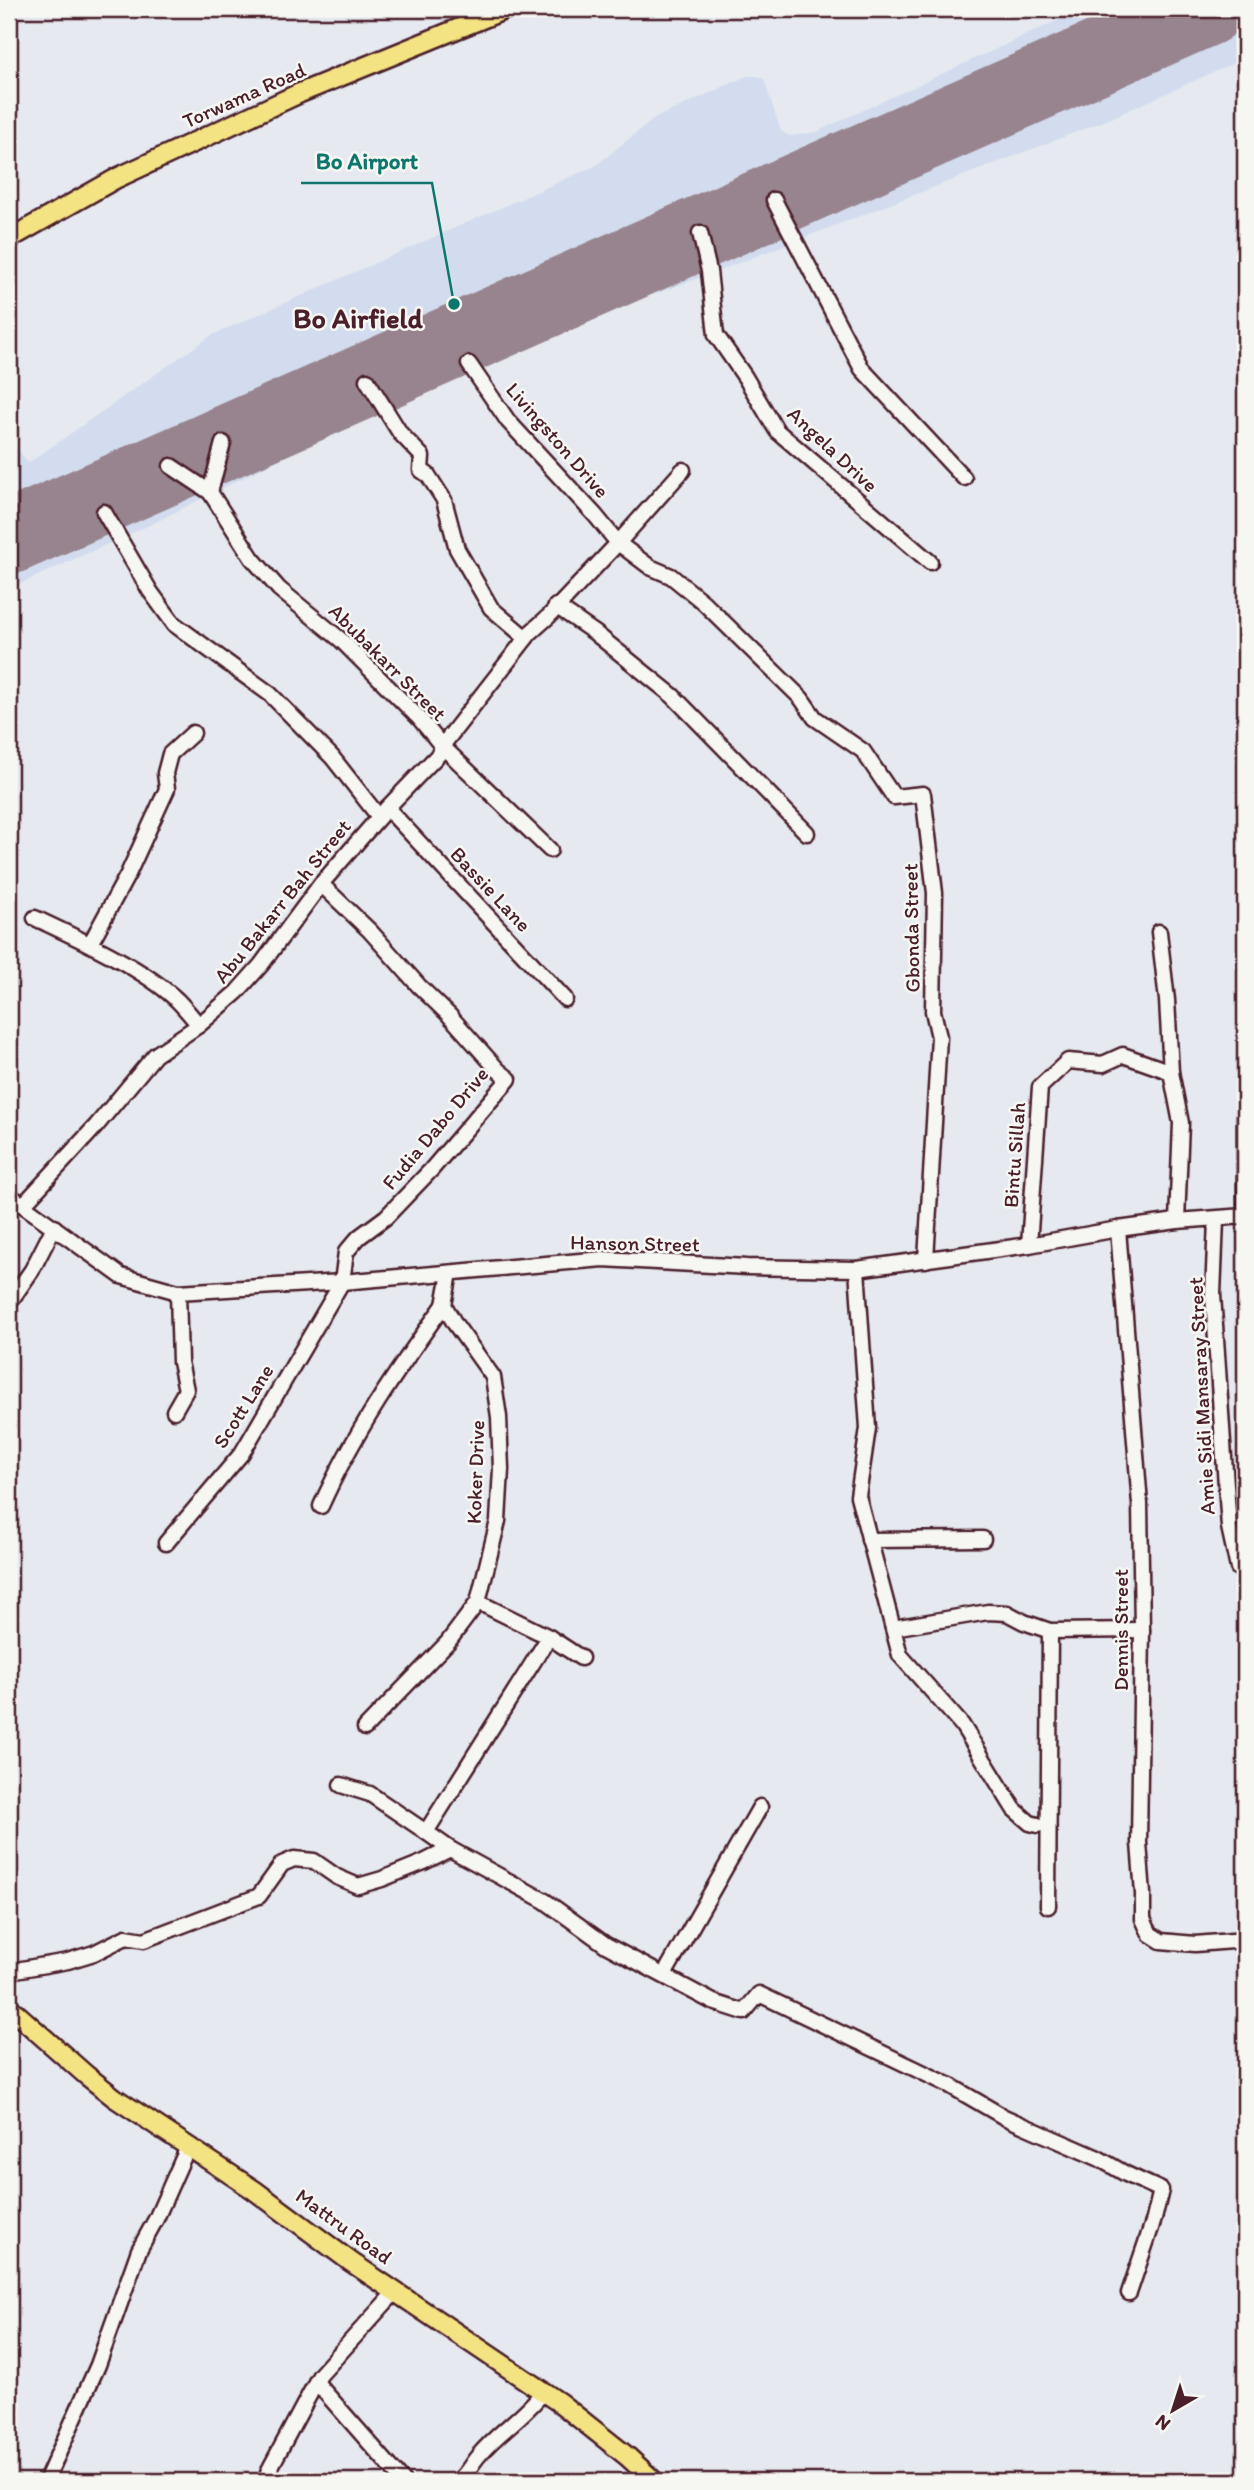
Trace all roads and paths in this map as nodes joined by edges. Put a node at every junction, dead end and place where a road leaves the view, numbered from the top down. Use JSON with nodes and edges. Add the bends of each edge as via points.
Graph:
{"nodes":[{"id":1,"x":506,"y":9,"type":"edge"},
{"id":2,"x":774,"y":200,"type":"dead end"},
{"id":3,"x":700,"y":233,"type":"dead end"},
{"id":4,"x":9,"y":239,"type":"edge"},
{"id":5,"x":469,"y":364,"type":"dead end"},
{"id":6,"x":367,"y":380,"type":"dead end"},
{"id":7,"x":223,"y":443,"type":"dead end"},
{"id":8,"x":171,"y":466,"type":"dead end"},
{"id":9,"x":682,"y":470,"type":"dead end"},
{"id":10,"x":964,"y":478,"type":"dead end"},
{"id":11,"x":210,"y":492,"type":"junction"},
{"id":12,"x":104,"y":512,"type":"dead end"},
{"id":13,"x":618,"y":543,"type":"junction"},
{"id":14,"x":930,"y":562,"type":"dead end"},
{"id":15,"x":556,"y":606,"type":"junction"},
{"id":16,"x":526,"y":638,"type":"junction"},
{"id":17,"x":193,"y":733,"type":"dead end"},
{"id":18,"x":442,"y":746,"type":"junction"},
{"id":19,"x":383,"y":813,"type":"junction"},
{"id":20,"x":807,"y":833,"type":"dead end"},
{"id":21,"x":550,"y":850,"type":"dead end"},
{"id":22,"x":321,"y":884,"type":"junction"},
{"id":23,"x":35,"y":918,"type":"dead end"},
{"id":24,"x":1159,"y":932,"type":"dead end"},
{"id":25,"x":90,"y":944,"type":"junction"},
{"id":26,"x":565,"y":999,"type":"dead end"},
{"id":27,"x":199,"y":1025,"type":"junction"},
{"id":28,"x":1171,"y":1072,"type":"junction"},
{"id":29,"x":1245,"y":1099,"type":"edge"},
{"id":30,"x":9,"y":1195,"type":"edge"},
{"id":31,"x":24,"y":1204,"type":"junction"},
{"id":32,"x":1245,"y":1216,"type":"edge"},
{"id":33,"x":1216,"y":1220,"type":"junction"},
{"id":34,"x":1177,"y":1221,"type":"junction"},
{"id":35,"x":54,"y":1227,"type":"junction"},
{"id":36,"x":1118,"y":1228,"type":"junction"},
{"id":37,"x":1029,"y":1245,"type":"junction"},
{"id":38,"x":926,"y":1260,"type":"junction"},
{"id":39,"x":857,"y":1269,"type":"junction"},
{"id":40,"x":450,"y":1273,"type":"junction"},
{"id":41,"x":342,"y":1282,"type":"junction"},
{"id":42,"x":178,"y":1292,"type":"junction"},
{"id":43,"x":9,"y":1303,"type":"edge"},
{"id":44,"x":443,"y":1305,"type":"junction"},
{"id":45,"x":174,"y":1411,"type":"dead end"},
{"id":46,"x":321,"y":1506,"type":"dead end"},
{"id":47,"x":983,"y":1539,"type":"dead end"},
{"id":48,"x":869,"y":1540,"type":"junction"},
{"id":49,"x":166,"y":1543,"type":"dead end"},
{"id":50,"x":1238,"y":1568,"type":"dead end"},
{"id":51,"x":478,"y":1602,"type":"junction"},
{"id":52,"x":893,"y":1628,"type":"junction"},
{"id":53,"x":1142,"y":1630,"type":"junction"},
{"id":54,"x":1050,"y":1631,"type":"junction"},
{"id":55,"x":548,"y":1637,"type":"junction"},
{"id":56,"x":581,"y":1657,"type":"dead end"},
{"id":57,"x":365,"y":1728,"type":"dead end"},
{"id":58,"x":341,"y":1785,"type":"dead end"},
{"id":59,"x":761,"y":1807,"type":"dead end"},
{"id":60,"x":1038,"y":1825,"type":"dead end"},
{"id":61,"x":426,"y":1832,"type":"junction"},
{"id":62,"x":450,"y":1849,"type":"junction"},
{"id":63,"x":1048,"y":1906,"type":"dead end"},
{"id":64,"x":1245,"y":1940,"type":"edge"},
{"id":65,"x":9,"y":1975,"type":"edge"},
{"id":66,"x":664,"y":1975,"type":"junction"},
{"id":67,"x":9,"y":2007,"type":"edge"},
{"id":68,"x":188,"y":2147,"type":"junction"},
{"id":69,"x":395,"y":2292,"type":"junction"},
{"id":70,"x":1129,"y":2293,"type":"dead end"},
{"id":71,"x":316,"y":2382,"type":"junction"},
{"id":72,"x":543,"y":2392,"type":"junction"},
{"id":73,"x":268,"y":2472,"type":"dead end"},
{"id":74,"x":46,"y":2481,"type":"edge"},
{"id":75,"x":404,"y":2481,"type":"edge"},
{"id":76,"x":458,"y":2481,"type":"edge"},
{"id":77,"x":654,"y":2481,"type":"edge"}],
"edges":[{"from":1,"to":4,"type":"main road","name":"Torwama Road","via":[[300,93],[117,178]]},
{"from":2,"to":10,"type":"street","via":[[862,369]]},
{"from":3,"to":14,"type":"street","name":"Angela Drive","via":[[716,335],[777,431]]},
{"from":5,"to":13,"type":"street","name":"Livingston Drive","via":[[508,421]]},
{"from":6,"to":16,"type":"street","via":[[400,433],[422,456],[421,470],[444,500],[462,561],[493,611]]},
{"from":7,"to":11,"type":"street"},
{"from":8,"to":11,"type":"street"},
{"from":9,"to":13,"type":"street","name":"Abu Bakarr Bah Street"},
{"from":11,"to":18,"type":"street","name":"Abubakarr Street","via":[[252,558],[279,589],[341,640]]},
{"from":12,"to":19,"type":"street","name":"Bassie Lane","via":[[174,624],[270,694]]},
{"from":13,"to":15,"type":"street","name":"Abu Bakarr Bah Street"},
{"from":13,"to":38,"type":"street","name":"Gbonda Street","via":[[703,602],[801,698],[815,718],[863,751],[894,797],[923,794],[936,892],[933,1011],[939,1037]]},
{"from":15,"to":16,"type":"street","name":"Abu Bakarr Bah Street"},
{"from":15,"to":20,"type":"street","via":[[673,696]]},
{"from":16,"to":18,"type":"street","name":"Abu Bakarr Bah Street"},
{"from":17,"to":25,"type":"street","via":[[170,754],[167,789]]},
{"from":18,"to":19,"type":"street","name":"Abu Bakarr Bah Street"},
{"from":18,"to":21,"type":"street","name":"Abubakarr Street"},
{"from":19,"to":22,"type":"street","name":"Abu Bakarr Bah Street"},
{"from":19,"to":26,"type":"street","name":"Bassie Lane"},
{"from":22,"to":27,"type":"street","name":"Abu Bakarr Bah Street","via":[[261,965]]},
{"from":22,"to":41,"type":"street","name":"Fudia Dabo Drive","via":[[509,1079],[431,1170],[346,1252]]},
{"from":23,"to":25,"type":"street"},
{"from":24,"to":28,"type":"street"},
{"from":25,"to":27,"type":"street","via":[[176,999]]},
{"from":27,"to":31,"type":"street","name":"Abu Bakarr Bah Street","via":[[155,1055]]},
{"from":28,"to":34,"type":"street","via":[[1181,1123]]},
{"from":28,"to":37,"type":"street","name":"Bintu Sillah","via":[[1123,1055],[1103,1064],[1068,1061],[1040,1087]]},
{"from":29,"to":32,"type":"street"},
{"from":30,"to":31,"type":"street","name":"Hanson Street"},
{"from":31,"to":35,"type":"street","name":"Hanson Street"},
{"from":32,"to":33,"type":"street","name":"Hanson Street"},
{"from":33,"to":34,"type":"street","name":"Hanson Street"},
{"from":33,"to":50,"type":"street","name":"Amie Sidi Mansaray Street","via":[[1213,1295],[1229,1527]]},
{"from":34,"to":36,"type":"street","name":"Hanson Street"},
{"from":35,"to":42,"type":"street","name":"Hanson Street","via":[[121,1276]]},
{"from":35,"to":43,"type":"street"},
{"from":36,"to":37,"type":"street","name":"Hanson Street"},
{"from":36,"to":53,"type":"street","name":"Dennis Street","via":[[1140,1504]]},
{"from":37,"to":38,"type":"street","name":"Hanson Street"},
{"from":38,"to":39,"type":"street","name":"Hanson Street"},
{"from":39,"to":40,"type":"street","name":"Hanson Street","via":[[603,1259]]},
{"from":39,"to":48,"type":"street","via":[[868,1428],[858,1496]]},
{"from":40,"to":41,"type":"street","name":"Hanson Street"},
{"from":40,"to":44,"type":"street"},
{"from":41,"to":42,"type":"street","name":"Hanson Street"},
{"from":41,"to":49,"type":"street","name":"Scott Lane","via":[[242,1453]]},
{"from":42,"to":45,"type":"street","via":[[180,1363],[186,1390]]},
{"from":44,"to":46,"type":"street","via":[[397,1371]]},
{"from":44,"to":51,"type":"street","name":"Koker Drive","via":[[493,1377],[499,1417],[498,1521]]},
{"from":47,"to":48,"type":"street"},
{"from":48,"to":52,"type":"street"},
{"from":51,"to":55,"type":"street"},
{"from":51,"to":57,"type":"street","name":"Koker Drive","via":[[448,1642]]},
{"from":52,"to":54,"type":"street","via":[[988,1612],[1007,1613]]},
{"from":52,"to":60,"type":"street","via":[[900,1655],[962,1726],[1014,1809]]},
{"from":53,"to":54,"type":"street"},
{"from":53,"to":64,"type":"street","name":"Dennis Street","via":[[1143,1919],[1150,1934],[1161,1941]]},
{"from":54,"to":63,"type":"street"},
{"from":55,"to":56,"type":"street"},
{"from":55,"to":61,"type":"street"},
{"from":58,"to":61,"type":"street","via":[[370,1794]]},
{"from":59,"to":66,"type":"street"},
{"from":61,"to":62,"type":"street"},
{"from":62,"to":65,"type":"street","via":[[358,1886],[314,1861],[294,1859],[282,1864],[259,1896],[144,1940],[126,1937],[94,1953]]},
{"from":62,"to":66,"type":"street","via":[[545,1901],[606,1945]]},
{"from":66,"to":70,"type":"street","via":[[738,2011],[744,2012],[759,1994],[1161,2190]]},
{"from":67,"to":68,"type":"main road","name":"Mattru Road","via":[[86,2075]]},
{"from":68,"to":69,"type":"main road","name":"Mattru Road"},
{"from":68,"to":74,"type":"street","via":[[139,2250],[98,2365]]},
{"from":69,"to":71,"type":"street"},
{"from":69,"to":72,"type":"main road","name":"Mattru Road"},
{"from":71,"to":73,"type":"street"},
{"from":71,"to":75,"type":"street"},
{"from":72,"to":76,"type":"street"},
{"from":72,"to":77,"type":"main road","name":"Mattru Road"}]}
